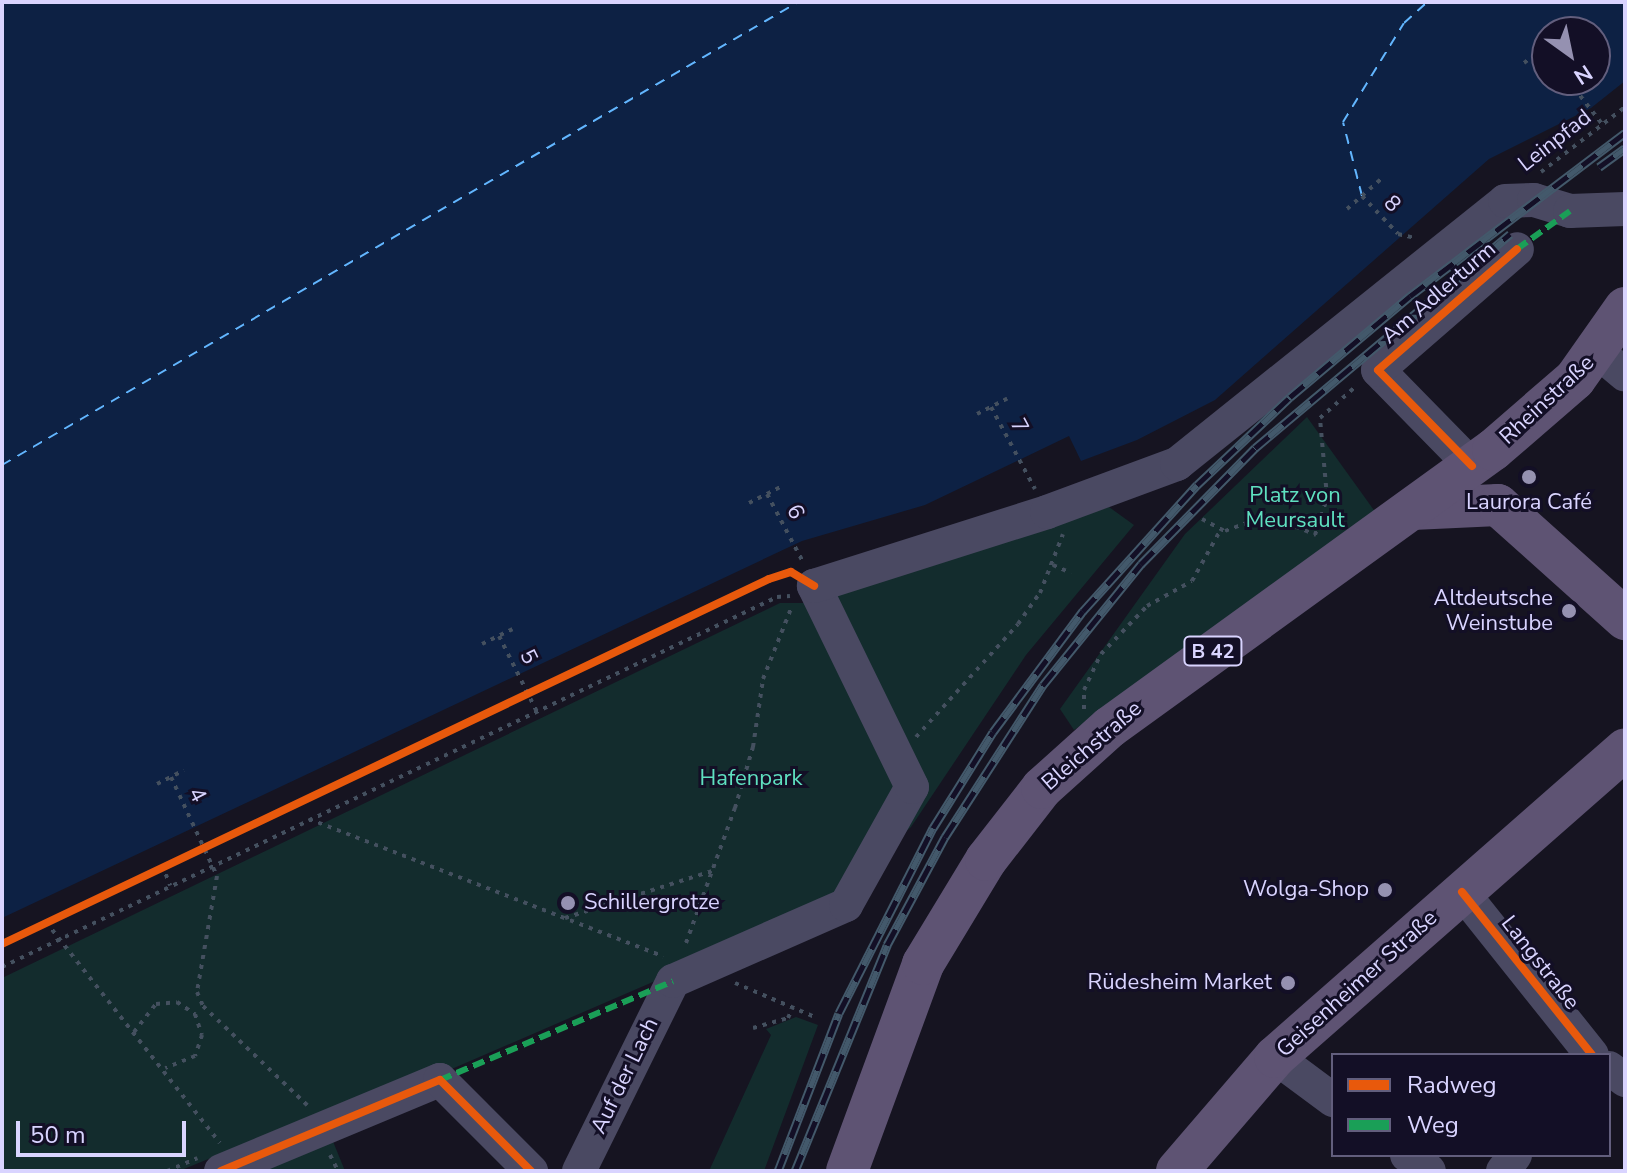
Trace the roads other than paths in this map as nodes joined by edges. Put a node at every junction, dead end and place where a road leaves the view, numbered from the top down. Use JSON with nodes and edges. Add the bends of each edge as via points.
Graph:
{"nodes":[{"id":1,"x":1625,"y":209,"type":"edge"},
{"id":2,"x":1517,"y":249,"type":"dead end"},
{"id":3,"x":1625,"y":308,"type":"edge"},
{"id":4,"x":1611,"y":364,"type":"edge"},
{"id":5,"x":1482,"y":458,"type":"junction"},
{"id":6,"x":1498,"y":505,"type":"junction"},
{"id":7,"x":1412,"y":509,"type":"junction"},
{"id":8,"x":1625,"y":619,"type":"edge"},
{"id":9,"x":1625,"y":750,"type":"edge"},
{"id":10,"x":1462,"y":892,"type":"junction"},
{"id":11,"x":1590,"y":1053,"type":"edge"},
{"id":12,"x":1275,"y":1057,"type":"junction"},
{"id":13,"x":1331,"y":1099,"type":"edge"},
{"id":14,"x":1410,"y":1157,"type":"edge"},
{"id":15,"x":226,"y":1169,"type":"edge"},
{"id":16,"x":531,"y":1171,"type":"edge"},
{"id":17,"x":579,"y":1171,"type":"edge"},
{"id":18,"x":847,"y":1171,"type":"edge"},
{"id":19,"x":1177,"y":1171,"type":"edge"},
{"id":20,"x":1429,"y":1171,"type":"edge"}],
"edges":[{"from":1,"to":17,"type":"street","name":"Auf der Lach","via":[[1570,211],[1534,200],[1505,201],[1177,464],[804,591],[912,787],[846,905],[683,971]]},
{"from":2,"to":5,"type":"street","name":"Am Adlerturm","via":[[1378,370]]},
{"from":3,"to":4,"type":"main road","name":"Rheinstraße","number":"B 42"},
{"from":4,"to":5,"type":"main road","name":"Rheinstraße","number":"B 42","via":[[1575,379]]},
{"from":5,"to":6,"type":"main road"},
{"from":5,"to":7,"type":"main road","name":"Bleichstraße","number":"B 42"},
{"from":6,"to":7,"type":"main road"},
{"from":6,"to":8,"type":"main road"},
{"from":7,"to":18,"type":"main road","name":"Bleichstraße","number":"B 42","via":[[1084,747],[1023,810],[935,939]]},
{"from":9,"to":10,"type":"main road","name":"Geisenheimer Straße"},
{"from":10,"to":11,"type":"street","name":"Langstraße"},
{"from":10,"to":12,"type":"main road","name":"Geisenheimer Straße"},
{"from":12,"to":13,"type":"street"},
{"from":12,"to":19,"type":"main road","name":"Geisenheimer Straße"},
{"from":14,"to":20,"type":"street"},
{"from":15,"to":16,"type":"street","via":[[440,1080]]}]}
